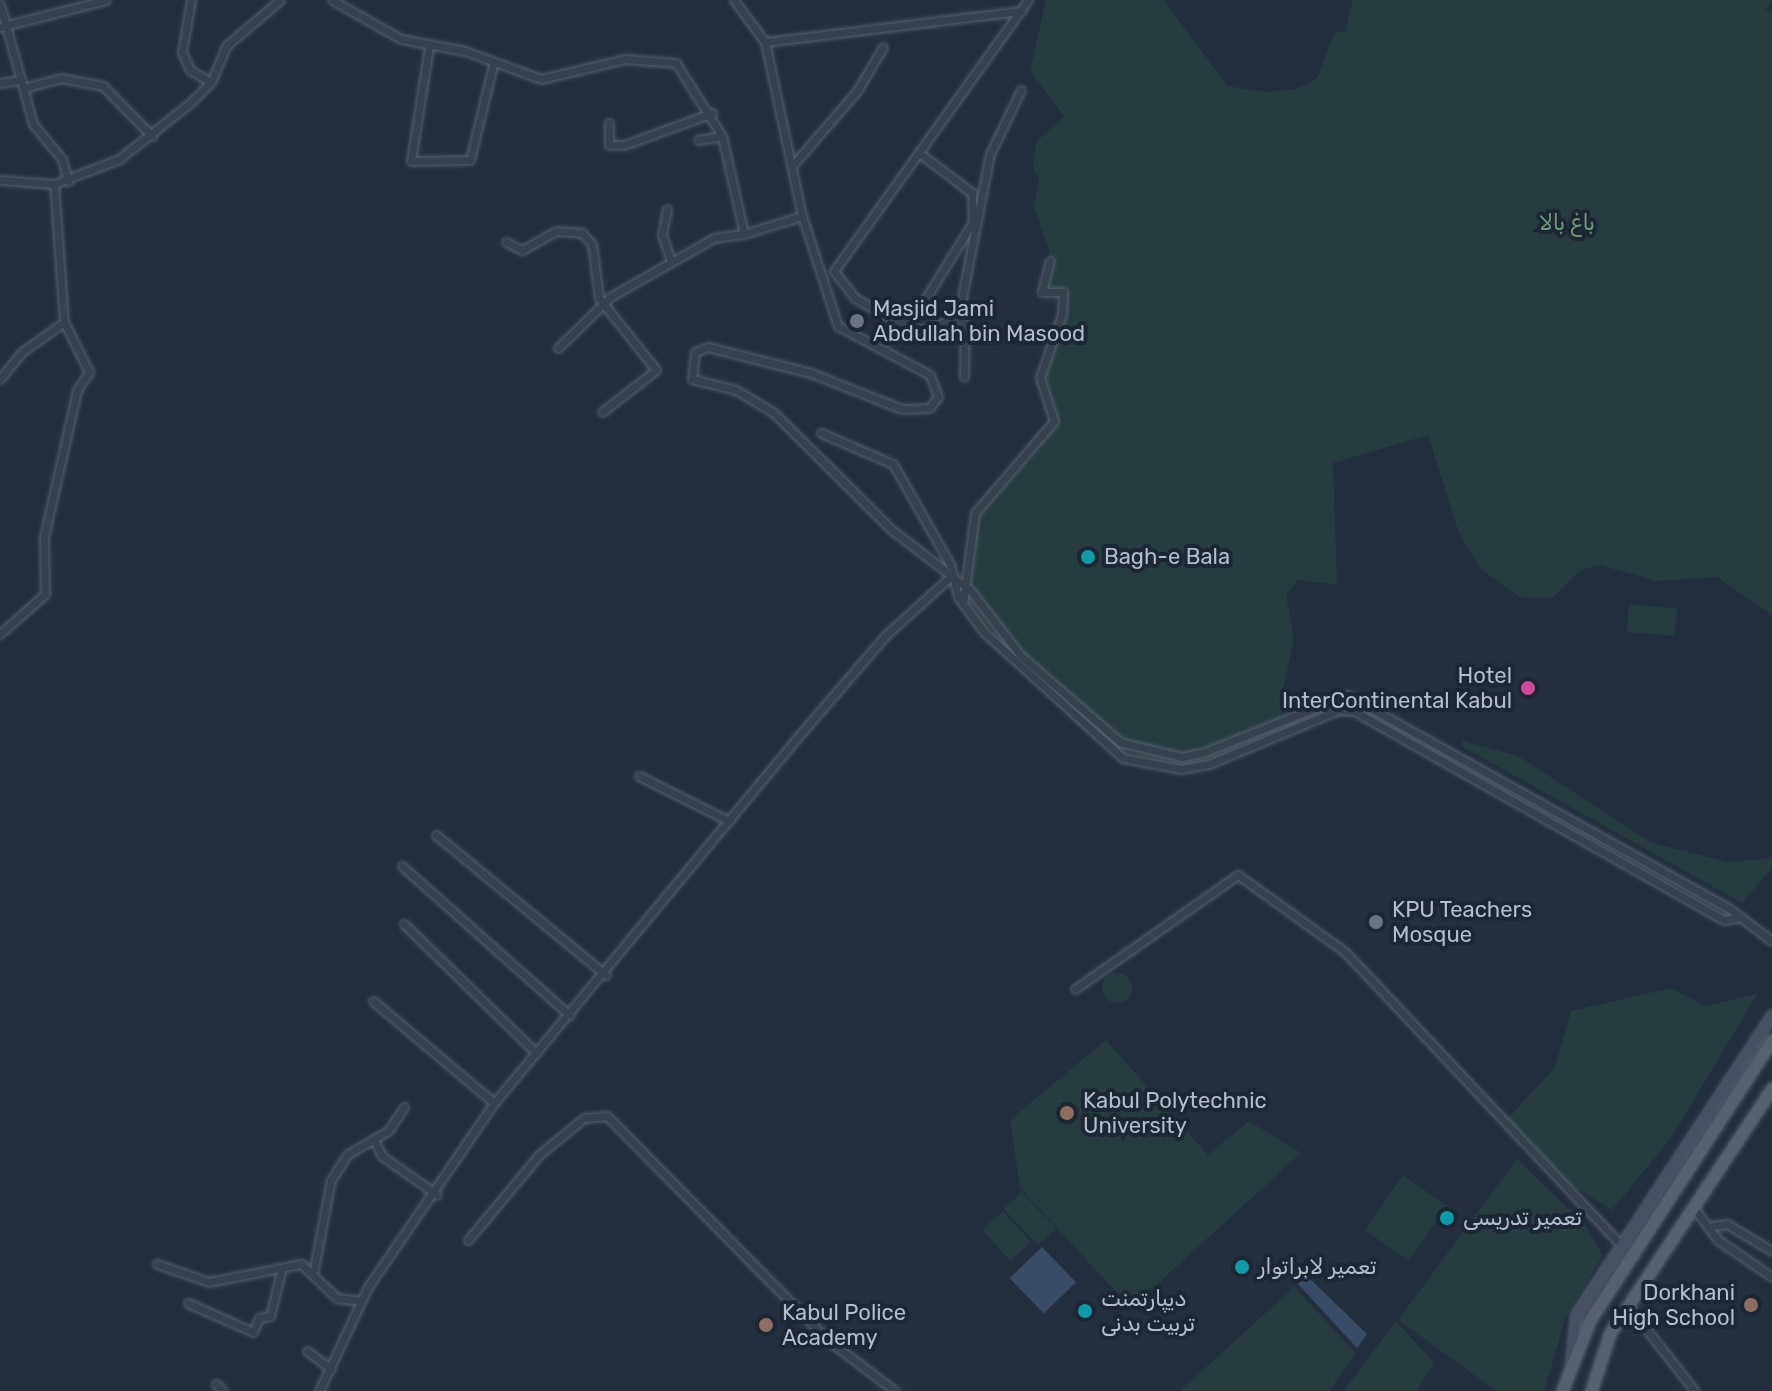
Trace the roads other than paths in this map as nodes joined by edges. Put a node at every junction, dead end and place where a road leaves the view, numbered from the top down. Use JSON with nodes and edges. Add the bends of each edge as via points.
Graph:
{"nodes":[{"id":1,"x":106,"y":0,"type":"edge"},
{"id":2,"x":191,"y":0,"type":"edge"},
{"id":3,"x":280,"y":0,"type":"edge"},
{"id":4,"x":332,"y":0,"type":"edge"},
{"id":5,"x":734,"y":0,"type":"edge"},
{"id":6,"x":1028,"y":0,"type":"edge"},
{"id":7,"x":0,"y":4,"type":"edge"},
{"id":8,"x":1022,"y":11,"type":"junction"},
{"id":9,"x":3,"y":27,"type":"edge"},
{"id":10,"x":765,"y":42,"type":"junction"},
{"id":11,"x":429,"y":47,"type":"junction"},
{"id":12,"x":883,"y":47,"type":"dead end"},
{"id":13,"x":493,"y":65,"type":"junction"},
{"id":14,"x":211,"y":82,"type":"junction"},
{"id":15,"x":0,"y":83,"type":"edge"},
{"id":16,"x":22,"y":84,"type":"junction"},
{"id":17,"x":1021,"y":90,"type":"dead end"},
{"id":18,"x":712,"y":113,"type":"junction"},
{"id":19,"x":609,"y":123,"type":"dead end"},
{"id":20,"x":152,"y":136,"type":"junction"},
{"id":21,"x":722,"y":136,"type":"junction"},
{"id":22,"x":698,"y":140,"type":"dead end"},
{"id":23,"x":922,"y":155,"type":"junction"},
{"id":24,"x":792,"y":166,"type":"junction"},
{"id":25,"x":0,"y":180,"type":"edge"},
{"id":26,"x":68,"y":181,"type":"junction"},
{"id":27,"x":54,"y":184,"type":"junction"},
{"id":28,"x":667,"y":209,"type":"dead end"},
{"id":29,"x":802,"y":216,"type":"junction"},
{"id":30,"x":744,"y":234,"type":"junction"},
{"id":31,"x":506,"y":242,"type":"dead end"},
{"id":32,"x":671,"y":261,"type":"junction"},
{"id":33,"x":1050,"y":261,"type":"dead end"},
{"id":34,"x":603,"y":303,"type":"junction"},
{"id":35,"x":958,"y":318,"type":"junction"},
{"id":36,"x":64,"y":322,"type":"junction"},
{"id":37,"x":894,"y":338,"type":"dead end"},
{"id":38,"x":558,"y":348,"type":"dead end"},
{"id":39,"x":964,"y":377,"type":"dead end"},
{"id":40,"x":0,"y":379,"type":"edge"},
{"id":41,"x":602,"y":412,"type":"dead end"},
{"id":42,"x":821,"y":433,"type":"dead end"},
{"id":43,"x":951,"y":576,"type":"junction"},
{"id":44,"x":970,"y":590,"type":"junction"},
{"id":45,"x":963,"y":604,"type":"junction"},
{"id":46,"x":0,"y":634,"type":"edge"},
{"id":47,"x":1305,"y":709,"type":"junction"},
{"id":48,"x":1310,"y":720,"type":"junction"},
{"id":49,"x":1430,"y":741,"type":"junction"},
{"id":50,"x":1425,"y":751,"type":"junction"},
{"id":51,"x":639,"y":776,"type":"dead end"},
{"id":52,"x":729,"y":821,"type":"junction"},
{"id":53,"x":436,"y":835,"type":"dead end"},
{"id":54,"x":402,"y":866,"type":"dead end"},
{"id":55,"x":1736,"y":918,"type":"junction"},
{"id":56,"x":404,"y":924,"type":"dead end"},
{"id":57,"x":1772,"y":941,"type":"edge"},
{"id":58,"x":606,"y":975,"type":"junction"},
{"id":59,"x":1075,"y":989,"type":"dead end"},
{"id":60,"x":373,"y":1001,"type":"dead end"},
{"id":61,"x":569,"y":1015,"type":"junction"},
{"id":62,"x":1772,"y":1015,"type":"edge"},
{"id":63,"x":1772,"y":1040,"type":"edge"},
{"id":64,"x":536,"y":1053,"type":"junction"},
{"id":65,"x":1772,"y":1088,"type":"edge"},
{"id":66,"x":494,"y":1103,"type":"junction"},
{"id":67,"x":404,"y":1107,"type":"dead end"},
{"id":68,"x":374,"y":1140,"type":"junction"},
{"id":69,"x":437,"y":1195,"type":"junction"},
{"id":70,"x":1693,"y":1207,"type":"junction"},
{"id":71,"x":1713,"y":1226,"type":"junction"},
{"id":72,"x":468,"y":1240,"type":"dead end"},
{"id":73,"x":1620,"y":1244,"type":"junction"},
{"id":74,"x":1772,"y":1251,"type":"edge"},
{"id":75,"x":157,"y":1264,"type":"dead end"},
{"id":76,"x":282,"y":1268,"type":"junction"},
{"id":77,"x":314,"y":1269,"type":"junction"},
{"id":78,"x":1772,"y":1277,"type":"edge"},
{"id":79,"x":360,"y":1301,"type":"junction"},
{"id":80,"x":188,"y":1303,"type":"dead end"},
{"id":81,"x":1628,"y":1306,"type":"junction"},
{"id":82,"x":307,"y":1351,"type":"dead end"},
{"id":83,"x":1571,"y":1362,"type":"junction"},
{"id":84,"x":331,"y":1369,"type":"junction"},
{"id":85,"x":216,"y":1384,"type":"dead end"},
{"id":86,"x":223,"y":1391,"type":"edge"},
{"id":87,"x":319,"y":1391,"type":"edge"},
{"id":88,"x":895,"y":1391,"type":"edge"},
{"id":89,"x":1562,"y":1391,"type":"edge"},
{"id":90,"x":1591,"y":1391,"type":"edge"},
{"id":91,"x":1695,"y":1391,"type":"edge"}],
"edges":[{"from":1,"to":9,"type":"street"},
{"from":2,"to":14,"type":"street","via":[[182,52],[190,70]]},
{"from":3,"to":14,"type":"street","via":[[226,46]]},
{"from":4,"to":11,"type":"street","via":[[355,19]]},
{"from":5,"to":10,"type":"street"},
{"from":6,"to":8,"type":"street"},
{"from":7,"to":9,"type":"street"},
{"from":8,"to":10,"type":"street"},
{"from":8,"to":23,"type":"street"},
{"from":9,"to":16,"type":"street"},
{"from":10,"to":24,"type":"street"},
{"from":11,"to":13,"type":"street","via":[[465,51]]},
{"from":11,"to":13,"type":"street","via":[[411,161],[470,160]]},
{"from":12,"to":24,"type":"street","via":[[857,91]]},
{"from":13,"to":18,"type":"street","via":[[541,79],[625,59],[676,63]]},
{"from":14,"to":20,"type":"street"},
{"from":15,"to":16,"type":"street"},
{"from":16,"to":20,"type":"street","via":[[61,78],[103,86]]},
{"from":16,"to":26,"type":"street","via":[[33,124],[62,159]]},
{"from":17,"to":35,"type":"street","via":[[990,154]]},
{"from":18,"to":19,"type":"street","via":[[624,145],[609,145]]},
{"from":18,"to":21,"type":"street"},
{"from":20,"to":26,"type":"street"},
{"from":21,"to":22,"type":"street"},
{"from":21,"to":30,"type":"street"},
{"from":23,"to":23,"type":"street","via":[[972,193],[973,222],[916,314],[899,323],[855,298],[834,271]]},
{"from":24,"to":29,"type":"street"},
{"from":25,"to":27,"type":"street"},
{"from":26,"to":27,"type":"street"},
{"from":27,"to":36,"type":"street"},
{"from":28,"to":32,"type":"street","via":[[662,235]]},
{"from":29,"to":30,"type":"street"},
{"from":29,"to":43,"type":"street","via":[[838,326],[930,375],[938,397],[929,408],[902,409],[811,373],[708,347],[695,352],[692,379],[736,390],[774,413],[870,510]]},
{"from":30,"to":32,"type":"street","via":[[714,238]]},
{"from":31,"to":34,"type":"street","via":[[522,250],[551,232],[582,233],[592,244],[592,276]]},
{"from":32,"to":34,"type":"street"},
{"from":33,"to":44,"type":"street","via":[[1042,292],[1063,292],[1062,314],[1040,378],[1054,421],[975,513]]},
{"from":34,"to":38,"type":"street"},
{"from":34,"to":41,"type":"street","via":[[656,370]]},
{"from":35,"to":37,"type":"street"},
{"from":35,"to":39,"type":"street","via":[[965,324]]},
{"from":36,"to":40,"type":"street"},
{"from":36,"to":46,"type":"street","via":[[89,372],[77,390],[44,537],[45,594]]},
{"from":42,"to":43,"type":"street","via":[[893,464]]},
{"from":43,"to":44,"type":"street"},
{"from":43,"to":45,"type":"street"},
{"from":43,"to":52,"type":"street","via":[[886,635]]},
{"from":44,"to":45,"type":"street"},
{"from":44,"to":47,"type":"street","via":[[1020,655],[1120,742],[1182,757]]},
{"from":45,"to":48,"type":"street","via":[[1012,664],[1123,758],[1181,769],[1209,764]]},
{"from":47,"to":48,"type":"street"},
{"from":47,"to":49,"type":"street","via":[[1347,695]]},
{"from":48,"to":50,"type":"street","via":[[1354,711]]},
{"from":49,"to":50,"type":"street"},
{"from":49,"to":55,"type":"street"},
{"from":50,"to":55,"type":"street","via":[[1724,920]]},
{"from":51,"to":52,"type":"street"},
{"from":52,"to":58,"type":"street"},
{"from":53,"to":58,"type":"street"},
{"from":54,"to":61,"type":"street"},
{"from":55,"to":57,"type":"street"},
{"from":56,"to":64,"type":"street"},
{"from":58,"to":61,"type":"street"},
{"from":59,"to":73,"type":"street","via":[[1238,875],[1345,952]]},
{"from":60,"to":66,"type":"street"},
{"from":61,"to":64,"type":"street"},
{"from":62,"to":73,"type":"street"},
{"from":63,"to":83,"type":"main road","via":[[1590,1320]]},
{"from":64,"to":66,"type":"street"},
{"from":65,"to":70,"type":"main road"},
{"from":66,"to":69,"type":"street"},
{"from":67,"to":68,"type":"street"},
{"from":68,"to":69,"type":"street","via":[[382,1156]]},
{"from":68,"to":77,"type":"street","via":[[348,1154],[331,1180]]},
{"from":69,"to":79,"type":"street"},
{"from":70,"to":71,"type":"street"},
{"from":70,"to":81,"type":"main road"},
{"from":71,"to":74,"type":"street","via":[[1727,1224]]},
{"from":71,"to":78,"type":"street","via":[[1718,1240]]},
{"from":72,"to":88,"type":"street","via":[[540,1154],[584,1118],[607,1116],[829,1341]]},
{"from":73,"to":83,"type":"street","via":[[1576,1314]]},
{"from":75,"to":76,"type":"street","via":[[209,1282]]},
{"from":76,"to":77,"type":"street"},
{"from":76,"to":80,"type":"street","via":[[270,1316],[259,1318],[253,1332]]},
{"from":77,"to":79,"type":"street","via":[[337,1298]]},
{"from":79,"to":84,"type":"street"},
{"from":81,"to":90,"type":"main road","via":[[1600,1351]]},
{"from":81,"to":91,"type":"street"},
{"from":82,"to":84,"type":"street"},
{"from":83,"to":89,"type":"main road"},
{"from":84,"to":87,"type":"street"},
{"from":85,"to":86,"type":"street"}]}
